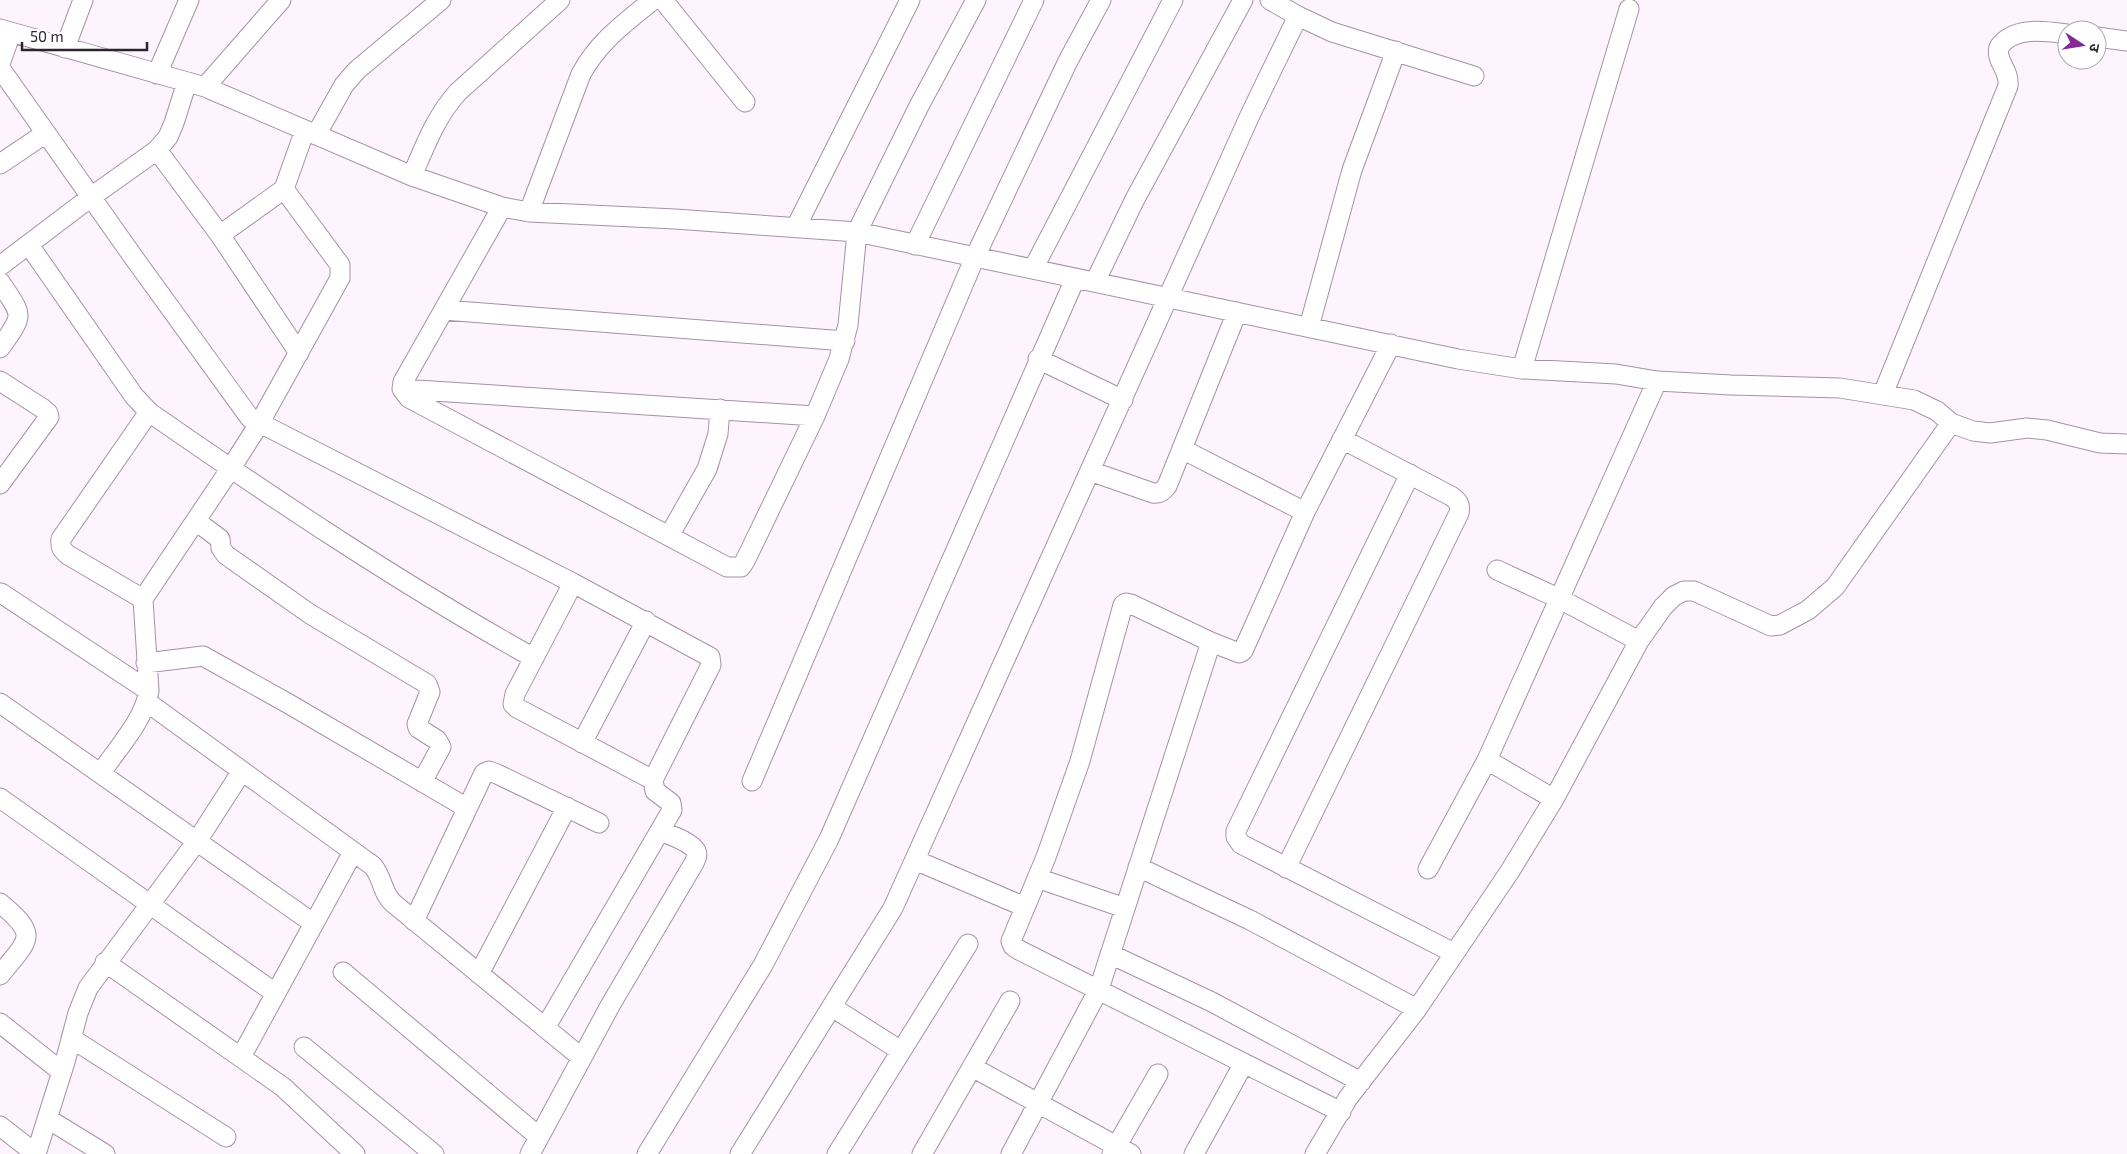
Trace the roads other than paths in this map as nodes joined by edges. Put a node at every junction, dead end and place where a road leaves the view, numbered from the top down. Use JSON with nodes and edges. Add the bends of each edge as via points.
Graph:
{"nodes":[{"id":1,"x":83,"y":0,"type":"edge"},
{"id":2,"x":189,"y":0,"type":"edge"},
{"id":3,"x":281,"y":0,"type":"edge"},
{"id":4,"x":441,"y":0,"type":"edge"},
{"id":5,"x":560,"y":0,"type":"edge"},
{"id":6,"x":653,"y":0,"type":"edge"},
{"id":7,"x":663,"y":0,"type":"edge"},
{"id":8,"x":910,"y":0,"type":"edge"},
{"id":9,"x":976,"y":0,"type":"edge"},
{"id":10,"x":1034,"y":0,"type":"edge"},
{"id":11,"x":1102,"y":0,"type":"edge"},
{"id":12,"x":1173,"y":0,"type":"edge"},
{"id":13,"x":1243,"y":0,"type":"edge"},
{"id":14,"x":1270,"y":0,"type":"edge"},
{"id":15,"x":1629,"y":9,"type":"dead end"},
{"id":16,"x":1298,"y":16,"type":"junction"},
{"id":17,"x":6,"y":31,"type":"edge"},
{"id":18,"x":2057,"y":33,"type":"edge"},
{"id":19,"x":2107,"y":38,"type":"edge"},
{"id":20,"x":2127,"y":41,"type":"edge"},
{"id":21,"x":64,"y":48,"type":"junction"},
{"id":22,"x":1396,"y":51,"type":"junction"},
{"id":23,"x":0,"y":66,"type":"edge"},
{"id":24,"x":157,"y":74,"type":"junction"},
{"id":25,"x":1474,"y":76,"type":"dead end"},
{"id":26,"x":187,"y":82,"type":"junction"},
{"id":27,"x":205,"y":87,"type":"junction"},
{"id":28,"x":745,"y":102,"type":"dead end"},
{"id":29,"x":310,"y":132,"type":"junction"},
{"id":30,"x":46,"y":133,"type":"junction"},
{"id":31,"x":157,"y":150,"type":"junction"},
{"id":32,"x":0,"y":164,"type":"edge"},
{"id":33,"x":412,"y":176,"type":"junction"},
{"id":34,"x":284,"y":189,"type":"junction"},
{"id":35,"x":91,"y":197,"type":"junction"},
{"id":36,"x":502,"y":207,"type":"junction"},
{"id":37,"x":530,"y":212,"type":"junction"},
{"id":38,"x":796,"y":227,"type":"junction"},
{"id":39,"x":857,"y":232,"type":"junction"},
{"id":40,"x":220,"y":235,"type":"junction"},
{"id":41,"x":29,"y":245,"type":"junction"},
{"id":42,"x":915,"y":245,"type":"junction"},
{"id":43,"x":975,"y":257,"type":"junction"},
{"id":44,"x":0,"y":266,"type":"edge"},
{"id":45,"x":1033,"y":269,"type":"junction"},
{"id":46,"x":1075,"y":279,"type":"junction"},
{"id":47,"x":0,"y":282,"type":"edge"},
{"id":48,"x":1095,"y":282,"type":"junction"},
{"id":49,"x":1169,"y":298,"type":"junction"},
{"id":50,"x":444,"y":310,"type":"junction"},
{"id":51,"x":1237,"y":312,"type":"junction"},
{"id":52,"x":1309,"y":327,"type":"junction"},
{"id":53,"x":845,"y":341,"type":"junction"},
{"id":54,"x":1391,"y":344,"type":"junction"},
{"id":55,"x":0,"y":348,"type":"edge"},
{"id":56,"x":299,"y":353,"type":"junction"},
{"id":57,"x":1038,"y":359,"type":"junction"},
{"id":58,"x":1522,"y":369,"type":"junction"},
{"id":59,"x":0,"y":381,"type":"edge"},
{"id":60,"x":1658,"y":381,"type":"junction"},
{"id":61,"x":402,"y":389,"type":"junction"},
{"id":62,"x":1883,"y":394,"type":"junction"},
{"id":63,"x":1123,"y":400,"type":"junction"},
{"id":64,"x":720,"y":409,"type":"junction"},
{"id":65,"x":149,"y":412,"type":"junction"},
{"id":66,"x":815,"y":416,"type":"junction"},
{"id":67,"x":1951,"y":423,"type":"junction"},
{"id":68,"x":259,"y":424,"type":"junction"},
{"id":69,"x":1342,"y":439,"type":"junction"},
{"id":70,"x":2127,"y":444,"type":"edge"},
{"id":71,"x":1182,"y":449,"type":"junction"},
{"id":72,"x":231,"y":468,"type":"junction"},
{"id":73,"x":1090,"y":472,"type":"junction"},
{"id":74,"x":1410,"y":474,"type":"junction"},
{"id":75,"x":0,"y":484,"type":"edge"},
{"id":76,"x":1305,"y":512,"type":"junction"},
{"id":77,"x":196,"y":521,"type":"junction"},
{"id":78,"x":669,"y":536,"type":"junction"},
{"id":79,"x":1497,"y":570,"type":"dead end"},
{"id":80,"x":573,"y":583,"type":"junction"},
{"id":81,"x":1,"y":593,"type":"edge"},
{"id":82,"x":1560,"y":599,"type":"junction"},
{"id":83,"x":143,"y":600,"type":"junction"},
{"id":84,"x":646,"y":622,"type":"junction"},
{"id":85,"x":1639,"y":641,"type":"junction"},
{"id":86,"x":1211,"y":642,"type":"junction"},
{"id":87,"x":534,"y":658,"type":"junction"},
{"id":88,"x":146,"y":663,"type":"junction"},
{"id":89,"x":148,"y":696,"type":"junction"},
{"id":90,"x":0,"y":703,"type":"edge"},
{"id":91,"x":582,"y":743,"type":"junction"},
{"id":92,"x":1487,"y":760,"type":"junction"},
{"id":93,"x":242,"y":771,"type":"junction"},
{"id":94,"x":100,"y":773,"type":"junction"},
{"id":95,"x":653,"y":780,"type":"junction"},
{"id":96,"x":752,"y":781,"type":"dead end"},
{"id":97,"x":422,"y":782,"type":"junction"},
{"id":98,"x":0,"y":798,"type":"edge"},
{"id":99,"x":1554,"y":798,"type":"junction"},
{"id":100,"x":567,"y":807,"type":"junction"},
{"id":101,"x":467,"y":808,"type":"junction"},
{"id":102,"x":599,"y":823,"type":"dead end"},
{"id":103,"x":660,"y":831,"type":"junction"},
{"id":104,"x":197,"y":841,"type":"junction"},
{"id":105,"x":353,"y":852,"type":"junction"},
{"id":106,"x":915,"y":860,"type":"junction"},
{"id":107,"x":1138,"y":867,"type":"junction"},
{"id":108,"x":1286,"y":868,"type":"junction"},
{"id":109,"x":1428,"y":869,"type":"dead end"},
{"id":110,"x":1037,"y":878,"type":"junction"},
{"id":111,"x":0,"y":903,"type":"edge"},
{"id":112,"x":151,"y":904,"type":"junction"},
{"id":113,"x":1025,"y":907,"type":"junction"},
{"id":114,"x":1125,"y":908,"type":"junction"},
{"id":115,"x":414,"y":921,"type":"junction"},
{"id":116,"x":313,"y":923,"type":"junction"},
{"id":117,"x":968,"y":944,"type":"dead end"},
{"id":118,"x":1454,"y":953,"type":"junction"},
{"id":119,"x":1110,"y":954,"type":"junction"},
{"id":120,"x":105,"y":962,"type":"junction"},
{"id":121,"x":343,"y":972,"type":"dead end"},
{"id":122,"x":479,"y":974,"type":"junction"},
{"id":123,"x":0,"y":975,"type":"edge"},
{"id":124,"x":1099,"y":989,"type":"junction"},
{"id":125,"x":275,"y":992,"type":"junction"},
{"id":126,"x":1010,"y":1001,"type":"dead end"},
{"id":127,"x":832,"y":1007,"type":"junction"},
{"id":128,"x":1417,"y":1009,"type":"junction"},
{"id":129,"x":0,"y":1023,"type":"edge"},
{"id":130,"x":545,"y":1028,"type":"junction"},
{"id":131,"x":71,"y":1038,"type":"junction"},
{"id":132,"x":304,"y":1047,"type":"dead end"},
{"id":133,"x":901,"y":1051,"type":"junction"},
{"id":134,"x":241,"y":1057,"type":"junction"},
{"id":135,"x":582,"y":1058,"type":"junction"},
{"id":136,"x":1244,"y":1063,"type":"junction"},
{"id":137,"x":972,"y":1067,"type":"junction"},
{"id":138,"x":62,"y":1072,"type":"junction"},
{"id":139,"x":1158,"y":1074,"type":"dead end"},
{"id":140,"x":1361,"y":1082,"type":"junction"},
{"id":141,"x":1039,"y":1103,"type":"junction"},
{"id":142,"x":1340,"y":1112,"type":"junction"},
{"id":143,"x":48,"y":1119,"type":"junction"},
{"id":144,"x":0,"y":1126,"type":"edge"},
{"id":145,"x":538,"y":1136,"type":"junction"},
{"id":146,"x":226,"y":1137,"type":"dead end"},
{"id":147,"x":1119,"y":1151,"type":"edge"},
{"id":148,"x":36,"y":1154,"type":"edge"},
{"id":149,"x":104,"y":1154,"type":"edge"},
{"id":150,"x":355,"y":1154,"type":"edge"},
{"id":151,"x":434,"y":1154,"type":"edge"},
{"id":152,"x":530,"y":1154,"type":"edge"},
{"id":153,"x":647,"y":1154,"type":"edge"},
{"id":154,"x":740,"y":1154,"type":"edge"},
{"id":155,"x":837,"y":1154,"type":"edge"},
{"id":156,"x":922,"y":1154,"type":"edge"},
{"id":157,"x":1011,"y":1154,"type":"edge"},
{"id":158,"x":1194,"y":1154,"type":"edge"},
{"id":159,"x":1315,"y":1154,"type":"edge"}],
"edges":[{"from":1,"to":21,"type":"street"},
{"from":2,"to":24,"type":"street"},
{"from":3,"to":27,"type":"street"},
{"from":4,"to":29,"type":"street","via":[[357,70]]},
{"from":5,"to":33,"type":"street","via":[[445,106]]},
{"from":6,"to":37,"type":"street","via":[[591,56]]},
{"from":7,"to":28,"type":"street"},
{"from":8,"to":38,"type":"street"},
{"from":9,"to":39,"type":"street"},
{"from":10,"to":42,"type":"street"},
{"from":11,"to":43,"type":"street","via":[[1068,61]]},
{"from":12,"to":45,"type":"street"},
{"from":13,"to":48,"type":"street"},
{"from":14,"to":16,"type":"street"},
{"from":15,"to":58,"type":"street"},
{"from":16,"to":22,"type":"street","via":[[1332,32]]},
{"from":16,"to":49,"type":"street"},
{"from":17,"to":21,"type":"street"},
{"from":17,"to":23,"type":"street"},
{"from":18,"to":62,"type":"street","via":[[2022,33],[1999,47],[1999,59],[2009,78],[2008,86]]},
{"from":19,"to":20,"type":"street"},
{"from":21,"to":24,"type":"street"},
{"from":22,"to":25,"type":"street"},
{"from":22,"to":52,"type":"street","via":[[1352,170]]},
{"from":23,"to":30,"type":"street"},
{"from":24,"to":26,"type":"street"},
{"from":26,"to":27,"type":"street"},
{"from":26,"to":31,"type":"street","via":[[168,137]]},
{"from":27,"to":29,"type":"street"},
{"from":29,"to":33,"type":"street"},
{"from":29,"to":34,"type":"street"},
{"from":30,"to":32,"type":"street"},
{"from":30,"to":35,"type":"street"},
{"from":31,"to":35,"type":"street"},
{"from":31,"to":40,"type":"street"},
{"from":33,"to":36,"type":"street"},
{"from":34,"to":40,"type":"street"},
{"from":34,"to":56,"type":"street","via":[[341,270],[337,285]]},
{"from":35,"to":41,"type":"street"},
{"from":35,"to":68,"type":"street","via":[[242,408]]},
{"from":36,"to":37,"type":"street"},
{"from":36,"to":50,"type":"street"},
{"from":37,"to":38,"type":"street"},
{"from":38,"to":39,"type":"street"},
{"from":39,"to":42,"type":"street"},
{"from":39,"to":53,"type":"street"},
{"from":40,"to":56,"type":"street"},
{"from":41,"to":44,"type":"street"},
{"from":41,"to":65,"type":"street","via":[[134,396]]},
{"from":42,"to":43,"type":"street"},
{"from":43,"to":45,"type":"street"},
{"from":43,"to":96,"type":"street"},
{"from":45,"to":46,"type":"street"},
{"from":46,"to":48,"type":"street"},
{"from":46,"to":57,"type":"street"},
{"from":47,"to":55,"type":"street","via":[[18,315],[15,327]]},
{"from":48,"to":49,"type":"street"},
{"from":49,"to":51,"type":"street"},
{"from":49,"to":63,"type":"street"},
{"from":50,"to":53,"type":"street"},
{"from":50,"to":61,"type":"street"},
{"from":51,"to":52,"type":"street"},
{"from":51,"to":71,"type":"street"},
{"from":52,"to":54,"type":"street"},
{"from":53,"to":66,"type":"street"},
{"from":54,"to":58,"type":"street"},
{"from":54,"to":69,"type":"street"},
{"from":56,"to":68,"type":"street"},
{"from":57,"to":63,"type":"street"},
{"from":57,"to":153,"type":"street","via":[[830,839],[763,965]]},
{"from":58,"to":60,"type":"street","via":[[1616,374]]},
{"from":59,"to":75,"type":"street","via":[[42,408],[49,417]]},
{"from":60,"to":62,"type":"street","via":[[1840,388]]},
{"from":60,"to":82,"type":"street"},
{"from":61,"to":64,"type":"street"},
{"from":61,"to":78,"type":"street","via":[[409,398]]},
{"from":62,"to":67,"type":"street","via":[[1914,400],[1937,411]]},
{"from":63,"to":73,"type":"street"},
{"from":64,"to":66,"type":"street"},
{"from":64,"to":78,"type":"street","via":[[718,434],[707,469]]},
{"from":65,"to":72,"type":"street"},
{"from":65,"to":83,"type":"street","via":[[61,539],[60,545],[68,555]]},
{"from":66,"to":78,"type":"street","via":[[741,567],[727,567]]},
{"from":67,"to":70,"type":"street","via":[[1973,431],[1990,433],[2028,428],[2100,443]]},
{"from":67,"to":85,"type":"street","via":[[1835,587],[1808,610],[1771,626],[1704,594],[1684,591],[1663,607]]},
{"from":68,"to":72,"type":"street"},
{"from":68,"to":80,"type":"street"},
{"from":69,"to":74,"type":"street"},
{"from":69,"to":76,"type":"street"},
{"from":71,"to":73,"type":"street","via":[[1167,486],[1158,494]]},
{"from":71,"to":76,"type":"street"},
{"from":72,"to":77,"type":"street"},
{"from":72,"to":87,"type":"street","via":[[370,561]]},
{"from":73,"to":106,"type":"street"},
{"from":74,"to":108,"type":"street","via":[[1236,831],[1241,844]]},
{"from":74,"to":108,"type":"street","via":[[1458,500],[1459,512]]},
{"from":76,"to":86,"type":"street","via":[[1243,651],[1234,652]]},
{"from":77,"to":83,"type":"street"},
{"from":77,"to":97,"type":"street","via":[[220,539],[226,555],[310,614],[427,684],[430,692],[417,724],[441,747]]},
{"from":79,"to":82,"type":"street"},
{"from":80,"to":84,"type":"street"},
{"from":80,"to":87,"type":"street"},
{"from":81,"to":89,"type":"street"},
{"from":82,"to":85,"type":"street"},
{"from":82,"to":92,"type":"street"},
{"from":83,"to":88,"type":"street"},
{"from":84,"to":91,"type":"street"},
{"from":84,"to":95,"type":"street","via":[[706,653],[712,661]]},
{"from":85,"to":99,"type":"street"},
{"from":86,"to":107,"type":"street"},
{"from":86,"to":110,"type":"street","via":[[1131,604],[1123,605],[1080,762]]},
{"from":87,"to":91,"type":"street","via":[[512,700],[513,704]]},
{"from":88,"to":89,"type":"street"},
{"from":88,"to":97,"type":"street","via":[[203,656]]},
{"from":89,"to":93,"type":"street"},
{"from":89,"to":94,"type":"street","via":[[141,716]]},
{"from":90,"to":94,"type":"street"},
{"from":91,"to":95,"type":"street"},
{"from":92,"to":99,"type":"street"},
{"from":92,"to":109,"type":"street"},
{"from":93,"to":104,"type":"street"},
{"from":93,"to":105,"type":"street"},
{"from":94,"to":104,"type":"street"},
{"from":95,"to":103,"type":"street","via":[[655,791],[673,806]]},
{"from":97,"to":101,"type":"street"},
{"from":98,"to":112,"type":"street"},
{"from":99,"to":118,"type":"street","via":[[1510,871]]},
{"from":100,"to":101,"type":"street","via":[[489,772],[484,773]]},
{"from":100,"to":102,"type":"street"},
{"from":100,"to":122,"type":"street"},
{"from":101,"to":115,"type":"street"},
{"from":103,"to":130,"type":"street"},
{"from":103,"to":135,"type":"street","via":[[690,845],[697,856]]},
{"from":104,"to":112,"type":"street"},
{"from":104,"to":116,"type":"street"},
{"from":105,"to":115,"type":"street","via":[[380,873],[387,898]]},
{"from":105,"to":116,"type":"street"},
{"from":106,"to":113,"type":"street"},
{"from":106,"to":127,"type":"street","via":[[893,908]]},
{"from":107,"to":114,"type":"street"},
{"from":107,"to":128,"type":"street","via":[[1250,920]]},
{"from":108,"to":118,"type":"street"},
{"from":110,"to":113,"type":"street"},
{"from":110,"to":114,"type":"street"},
{"from":111,"to":123,"type":"street","via":[[19,919],[27,936],[25,944]]},
{"from":112,"to":120,"type":"street"},
{"from":112,"to":125,"type":"street"},
{"from":113,"to":124,"type":"street","via":[[1011,941],[1013,946]]},
{"from":114,"to":119,"type":"street"},
{"from":115,"to":122,"type":"street"},
{"from":116,"to":125,"type":"street"},
{"from":117,"to":133,"type":"street"},
{"from":118,"to":128,"type":"street"},
{"from":119,"to":124,"type":"street"},
{"from":119,"to":140,"type":"street","via":[[1212,1002]]},
{"from":120,"to":131,"type":"street","via":[[88,988]]},
{"from":120,"to":134,"type":"street"},
{"from":121,"to":145,"type":"street"},
{"from":122,"to":130,"type":"street"},
{"from":124,"to":136,"type":"street"},
{"from":124,"to":141,"type":"street"},
{"from":125,"to":134,"type":"street"},
{"from":126,"to":137,"type":"street"},
{"from":127,"to":133,"type":"street"},
{"from":127,"to":154,"type":"street"},
{"from":128,"to":140,"type":"street"},
{"from":129,"to":138,"type":"street"},
{"from":130,"to":135,"type":"street"},
{"from":131,"to":138,"type":"street"},
{"from":131,"to":146,"type":"street"},
{"from":132,"to":151,"type":"street"},
{"from":133,"to":155,"type":"street"},
{"from":134,"to":150,"type":"street","via":[[283,1087]]},
{"from":135,"to":145,"type":"street"},
{"from":136,"to":142,"type":"street"},
{"from":136,"to":158,"type":"street"},
{"from":137,"to":141,"type":"street"},
{"from":137,"to":156,"type":"street"},
{"from":138,"to":143,"type":"street"},
{"from":139,"to":147,"type":"street"},
{"from":140,"to":142,"type":"street"},
{"from":141,"to":147,"type":"street"},
{"from":141,"to":157,"type":"street"},
{"from":142,"to":159,"type":"street"},
{"from":143,"to":148,"type":"street"},
{"from":143,"to":149,"type":"street"},
{"from":144,"to":148,"type":"street"},
{"from":145,"to":152,"type":"street"}]}
